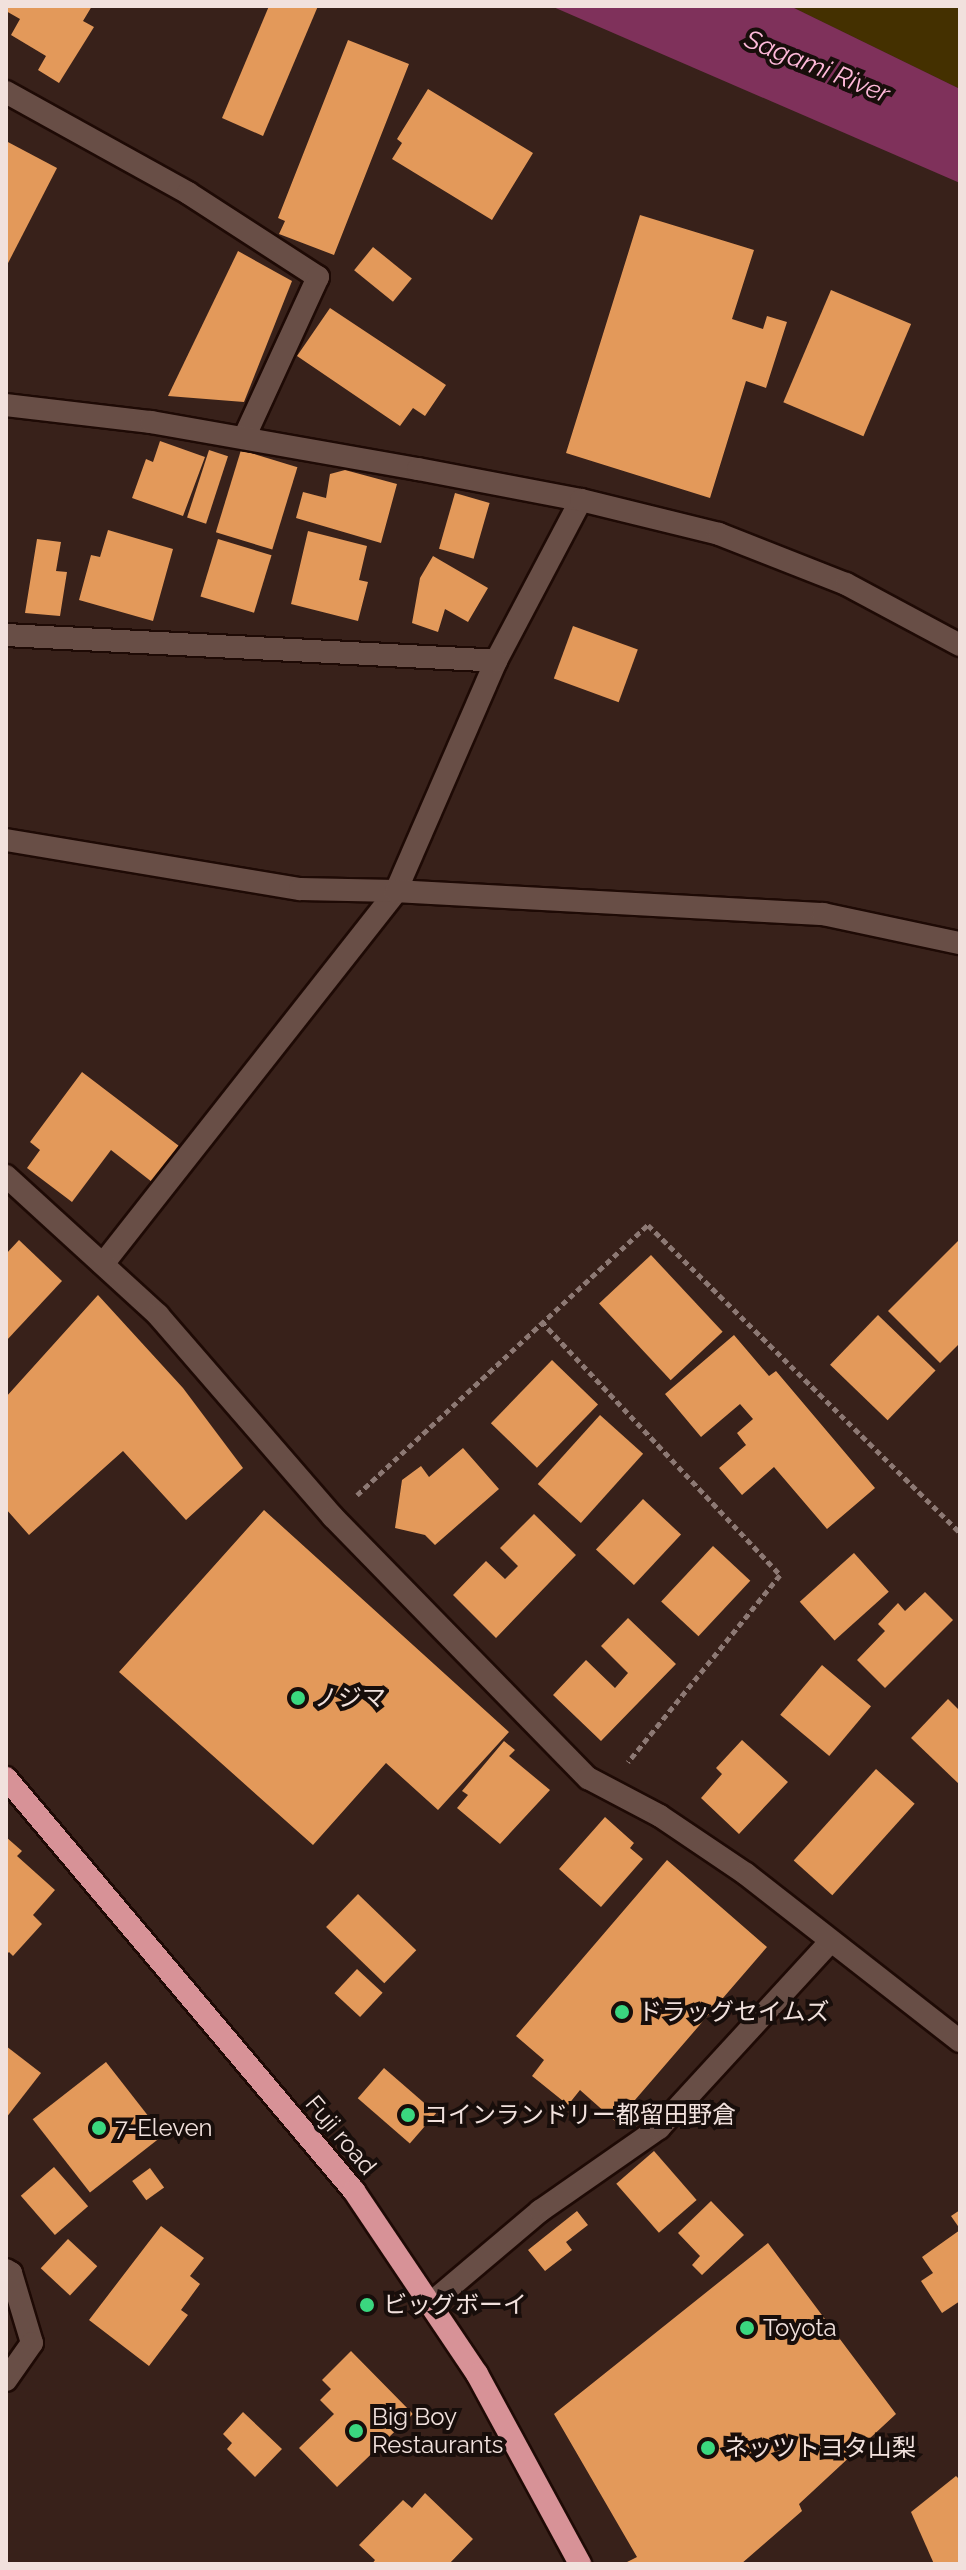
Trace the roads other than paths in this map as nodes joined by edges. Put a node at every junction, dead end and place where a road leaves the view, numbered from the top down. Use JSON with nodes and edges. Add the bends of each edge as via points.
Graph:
{"nodes":[{"id":1,"x":6,"y":92,"type":"edge"},
{"id":2,"x":6,"y":405,"type":"edge"},
{"id":3,"x":244,"y":438,"type":"junction"},
{"id":4,"x":581,"y":500,"type":"junction"},
{"id":5,"x":6,"y":635,"type":"edge"},
{"id":6,"x":960,"y":645,"type":"edge"},
{"id":7,"x":496,"y":661,"type":"junction"},
{"id":8,"x":6,"y":840,"type":"edge"},
{"id":9,"x":396,"y":891,"type":"junction"},
{"id":10,"x":960,"y":943,"type":"edge"},
{"id":11,"x":6,"y":1176,"type":"edge"},
{"id":12,"x":103,"y":1264,"type":"junction"},
{"id":13,"x":6,"y":1778,"type":"edge"},
{"id":14,"x":830,"y":1942,"type":"junction"},
{"id":15,"x":960,"y":2041,"type":"edge"},
{"id":16,"x":6,"y":2270,"type":"edge"},
{"id":17,"x":431,"y":2303,"type":"junction"},
{"id":18,"x":6,"y":2380,"type":"edge"},
{"id":19,"x":580,"y":2564,"type":"edge"}],
"edges":[{"from":1,"to":3,"type":"street","via":[[188,193],[318,277]]},
{"from":2,"to":3,"type":"street"},
{"from":3,"to":4,"type":"street"},
{"from":4,"to":6,"type":"street","via":[[719,534],[846,584]]},
{"from":4,"to":7,"type":"street"},
{"from":5,"to":7,"type":"street"},
{"from":7,"to":9,"type":"street"},
{"from":8,"to":9,"type":"street","via":[[300,889]]},
{"from":9,"to":10,"type":"street","via":[[823,914]]},
{"from":9,"to":12,"type":"street"},
{"from":11,"to":12,"type":"street"},
{"from":12,"to":14,"type":"street","via":[[158,1315],[333,1517],[588,1778],[660,1816],[746,1874]]},
{"from":13,"to":17,"type":"highway","name":"Fuji road","via":[[354,2191]]},
{"from":14,"to":15,"type":"street"},
{"from":14,"to":17,"type":"street","via":[[659,2128],[540,2211]]},
{"from":16,"to":18,"type":"street","via":[[32,2343]]},
{"from":17,"to":19,"type":"highway","name":"Fuji road","via":[[477,2374]]}]}
